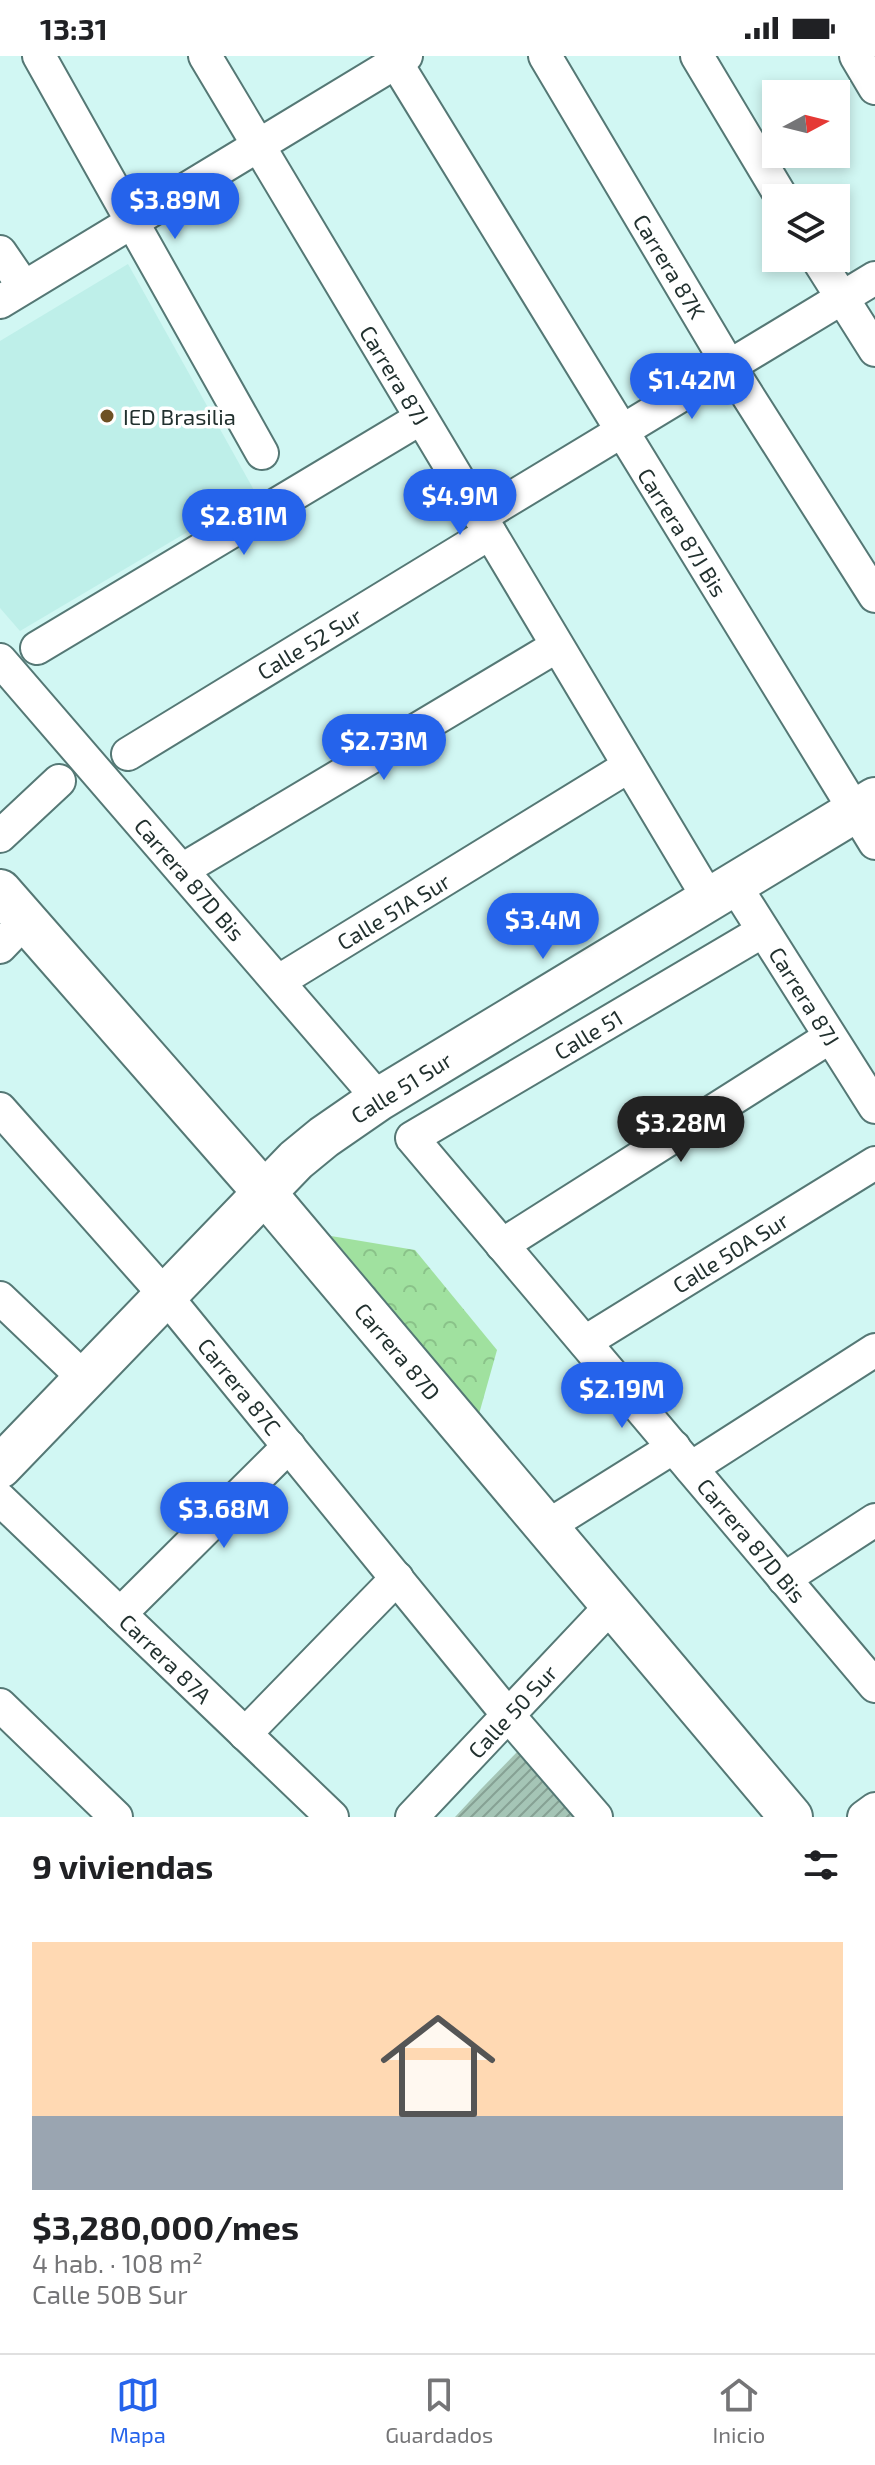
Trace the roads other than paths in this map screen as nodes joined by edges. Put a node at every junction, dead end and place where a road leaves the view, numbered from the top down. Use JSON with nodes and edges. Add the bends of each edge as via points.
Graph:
{"nodes":[{"id":1,"x":39,"y":56,"type":"edge"},
{"id":2,"x":205,"y":56,"type":"edge"},
{"id":3,"x":545,"y":56,"type":"edge"},
{"id":4,"x":697,"y":56,"type":"edge"},
{"id":5,"x":856,"y":56,"type":"edge"},
{"id":6,"x":398,"y":58,"type":"edge"},
{"id":7,"x":875,"y":88,"type":"edge"},
{"id":8,"x":258,"y":146,"type":"junction"},
{"id":9,"x":774,"y":184,"type":"edge"},
{"id":10,"x":132,"y":222,"type":"junction"},
{"id":11,"x":0,"y":252,"type":"edge"},
{"id":12,"x":826,"y":272,"type":"edge"},
{"id":13,"x":875,"y":278,"type":"edge"},
{"id":14,"x":12,"y":295,"type":"edge"},
{"id":15,"x":842,"y":299,"type":"junction"},
{"id":16,"x":875,"y":350,"type":"edge"},
{"id":17,"x":729,"y":366,"type":"junction"},
{"id":18,"x":421,"y":418,"type":"junction"},
{"id":19,"x":620,"y":432,"type":"junction"},
{"id":20,"x":262,"y":453,"type":"dead end"},
{"id":21,"x":485,"y":525,"type":"junction"},
{"id":22,"x":875,"y":596,"type":"edge"},
{"id":23,"x":557,"y":646,"type":"junction"},
{"id":24,"x":37,"y":648,"type":"dead end"},
{"id":25,"x":0,"y":660,"type":"edge"},
{"id":26,"x":128,"y":754,"type":"dead end"},
{"id":27,"x":629,"y":766,"type":"junction"},
{"id":28,"x":59,"y":781,"type":"dead end"},
{"id":29,"x":868,"y":818,"type":"edge"},
{"id":30,"x":0,"y":836,"type":"edge"},
{"id":31,"x":182,"y":870,"type":"junction"},
{"id":32,"x":722,"y":892,"type":"junction"},
{"id":33,"x":9,"y":919,"type":"edge"},
{"id":34,"x":763,"y":931,"type":"junction"},
{"id":35,"x":279,"y":981,"type":"junction"},
{"id":36,"x":830,"y":1037,"type":"junction"},
{"id":37,"x":379,"y":1099,"type":"junction"},
{"id":38,"x":875,"y":1107,"type":"edge"},
{"id":39,"x":0,"y":1109,"type":"edge"},
{"id":40,"x":412,"y":1138,"type":"joint"},
{"id":41,"x":875,"y":1163,"type":"edge"},
{"id":42,"x":264,"y":1192,"type":"junction"},
{"id":43,"x":502,"y":1245,"type":"junction"},
{"id":44,"x":165,"y":1295,"type":"junction"},
{"id":45,"x":0,"y":1298,"type":"edge"},
{"id":46,"x":585,"y":1342,"type":"junction"},
{"id":47,"x":875,"y":1350,"type":"edge"},
{"id":48,"x":85,"y":1379,"type":"junction"},
{"id":49,"x":289,"y":1446,"type":"junction"},
{"id":50,"x":682,"y":1458,"type":"junction"},
{"id":51,"x":0,"y":1467,"type":"edge"},
{"id":52,"x":0,"y":1499,"type":"edge"},
{"id":53,"x":875,"y":1520,"type":"edge"},
{"id":54,"x":546,"y":1527,"type":"junction"},
{"id":55,"x":397,"y":1578,"type":"junction"},
{"id":56,"x":784,"y":1579,"type":"junction"},
{"id":57,"x":612,"y":1605,"type":"junction"},
{"id":58,"x":120,"y":1614,"type":"junction"},
{"id":59,"x":872,"y":1675,"type":"edge"},
{"id":60,"x":0,"y":1705,"type":"edge"},
{"id":61,"x":508,"y":1715,"type":"junction"},
{"id":62,"x":245,"y":1734,"type":"junction"},
{"id":63,"x":875,"y":1809,"type":"edge"},
{"id":64,"x":116,"y":1817,"type":"edge"},
{"id":65,"x":332,"y":1817,"type":"edge"},
{"id":66,"x":412,"y":1817,"type":"edge"},
{"id":67,"x":596,"y":1817,"type":"edge"},
{"id":68,"x":791,"y":1817,"type":"edge"},
{"id":69,"x":864,"y":1817,"type":"edge"}],
"edges":[{"from":1,"to":10,"type":"street"},
{"from":2,"to":8,"type":"street","name":"Carrera 87J"},
{"from":3,"to":17,"type":"street","name":"Carrera 87K"},
{"from":4,"to":9,"type":"street"},
{"from":5,"to":7,"type":"street"},
{"from":6,"to":8,"type":"street"},
{"from":6,"to":19,"type":"street","name":"Carrera 87J Bis"},
{"from":8,"to":10,"type":"street"},
{"from":8,"to":18,"type":"street","name":"Carrera 87J"},
{"from":10,"to":14,"type":"street"},
{"from":10,"to":20,"type":"street"},
{"from":11,"to":14,"type":"street"},
{"from":12,"to":15,"type":"street"},
{"from":13,"to":15,"type":"street","name":"Calle 52 Sur"},
{"from":15,"to":16,"type":"street"},
{"from":15,"to":17,"type":"street","name":"Calle 52 Sur"},
{"from":17,"to":19,"type":"street","name":"Calle 52 Sur"},
{"from":17,"to":22,"type":"street","name":"Carrera 87K"},
{"from":18,"to":21,"type":"street","name":"Carrera 87J"},
{"from":18,"to":24,"type":"street"},
{"from":19,"to":21,"type":"street","name":"Calle 52 Sur"},
{"from":19,"to":29,"type":"street","name":"Carrera 87J Bis"},
{"from":21,"to":23,"type":"street","name":"Carrera 87J"},
{"from":21,"to":26,"type":"street","name":"Calle 52 Sur"},
{"from":23,"to":27,"type":"street","name":"Carrera 87J"},
{"from":23,"to":31,"type":"street"},
{"from":25,"to":31,"type":"street","name":"Carrera 87D Bis"},
{"from":27,"to":32,"type":"street","name":"Carrera 87J"},
{"from":27,"to":35,"type":"street","name":"Calle 51A Sur"},
{"from":28,"to":30,"type":"street"},
{"from":29,"to":32,"type":"street","name":"Calle 51 Sur"},
{"from":31,"to":35,"type":"street","name":"Carrera 87D Bis"},
{"from":32,"to":34,"type":"street","name":"Carrera 87J"},
{"from":32,"to":37,"type":"street","name":"Calle 51 Sur"},
{"from":33,"to":42,"type":"street","name":"Carrera 87D"},
{"from":34,"to":36,"type":"street","name":"Carrera 87J"},
{"from":34,"to":40,"type":"street","name":"Calle 51"},
{"from":35,"to":37,"type":"street","name":"Carrera 87D Bis"},
{"from":36,"to":38,"type":"street","name":"Carrera 87J"},
{"from":36,"to":43,"type":"street"},
{"from":37,"to":42,"type":"street","name":"Calle 51 Sur","via":[[324,1137]]},
{"from":39,"to":44,"type":"street","name":"Carrera 87C"},
{"from":40,"to":43,"type":"street","name":"Carrera 87D Bis"},
{"from":41,"to":46,"type":"street","name":"Calle 50A Sur"},
{"from":42,"to":44,"type":"street","name":"Calle 51 Sur"},
{"from":42,"to":54,"type":"street","name":"Carrera 87D"},
{"from":43,"to":46,"type":"street","name":"Carrera 87D Bis"},
{"from":44,"to":48,"type":"street","name":"Calle 51 Sur"},
{"from":44,"to":49,"type":"street","name":"Carrera 87C"},
{"from":45,"to":48,"type":"street"},
{"from":46,"to":50,"type":"street","name":"Carrera 87D Bis"},
{"from":47,"to":50,"type":"street"},
{"from":48,"to":51,"type":"street","name":"Calle 51 Sur"},
{"from":49,"to":55,"type":"street","name":"Carrera 87C"},
{"from":49,"to":58,"type":"street"},
{"from":50,"to":54,"type":"street"},
{"from":50,"to":56,"type":"street","name":"Carrera 87D Bis"},
{"from":52,"to":58,"type":"street","name":"Carrera 87A"},
{"from":53,"to":56,"type":"street"},
{"from":54,"to":57,"type":"street","name":"Carrera 87D"},
{"from":55,"to":61,"type":"street","name":"Carrera 87C"},
{"from":55,"to":62,"type":"street"},
{"from":56,"to":59,"type":"street","name":"Carrera 87D Bis"},
{"from":57,"to":61,"type":"street","name":"Calle 50 Sur"},
{"from":57,"to":68,"type":"street","name":"Carrera 87D"},
{"from":58,"to":62,"type":"street","name":"Carrera 87A"},
{"from":60,"to":64,"type":"street"},
{"from":61,"to":66,"type":"street","name":"Calle 50 Sur"},
{"from":61,"to":67,"type":"street","name":"Carrera 87C"},
{"from":62,"to":65,"type":"street","name":"Carrera 87A"},
{"from":63,"to":69,"type":"street"}]}
